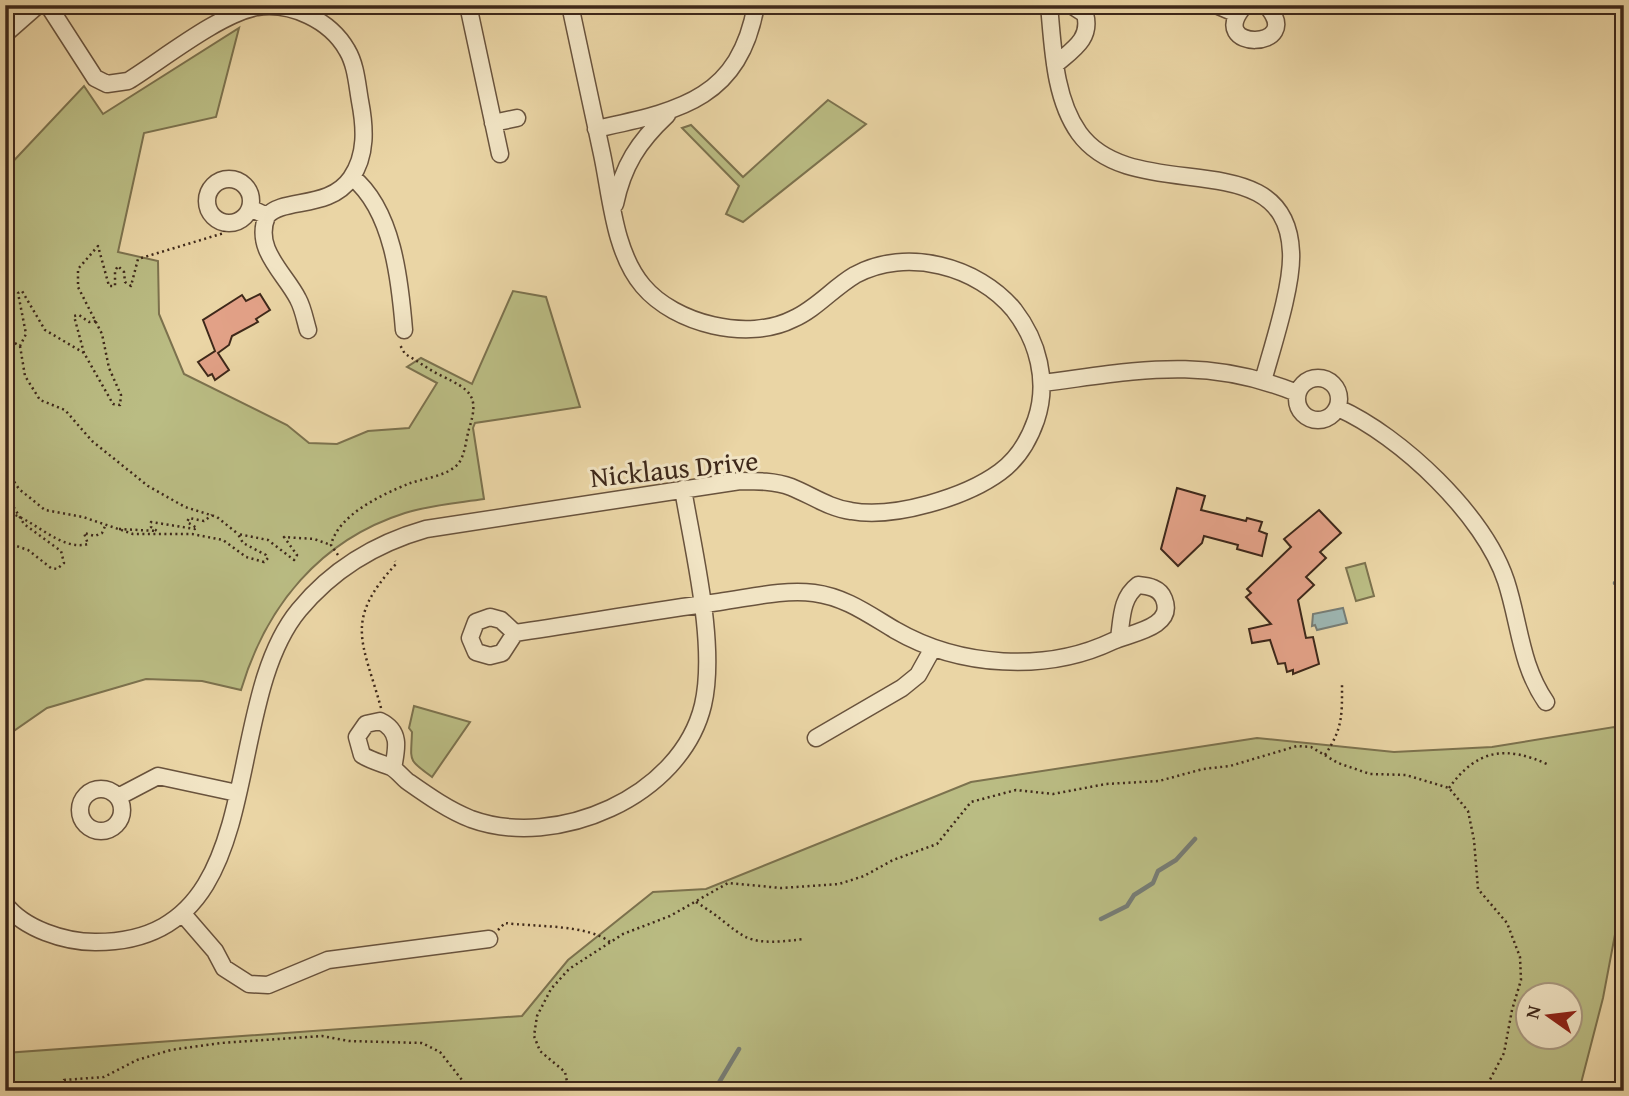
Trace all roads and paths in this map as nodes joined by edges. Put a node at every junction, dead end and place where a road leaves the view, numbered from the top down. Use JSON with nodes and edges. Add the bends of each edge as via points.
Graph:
{"nodes":[{"id":1,"x":38,"y":5,"type":"edge"},
{"id":2,"x":48,"y":5,"type":"edge"},
{"id":3,"x":468,"y":5,"type":"edge"},
{"id":4,"x":570,"y":5,"type":"edge"},
{"id":5,"x":756,"y":5,"type":"edge"},
{"id":6,"x":1049,"y":5,"type":"edge"},
{"id":7,"x":1071,"y":5,"type":"edge"},
{"id":8,"x":1216,"y":5,"type":"edge"},
{"id":9,"x":1266,"y":5,"type":"edge"},
{"id":10,"x":1241,"y":10,"type":"edge"},
{"id":11,"x":5,"y":34,"type":"edge"},
{"id":12,"x":1055,"y":65,"type":"junction"},
{"id":13,"x":669,"y":113,"type":"junction"},
{"id":14,"x":517,"y":118,"type":"dead end"},
{"id":15,"x":493,"y":123,"type":"junction"},
{"id":16,"x":596,"y":129,"type":"junction"},
{"id":17,"x":500,"y":154,"type":"dead end"},
{"id":18,"x":352,"y":177,"type":"junction"},
{"id":19,"x":250,"y":208,"type":"junction"},
{"id":20,"x":614,"y":210,"type":"junction"},
{"id":21,"x":267,"y":215,"type":"junction"},
{"id":22,"x":225,"y":223,"type":"junction"},
{"id":23,"x":5,"y":318,"type":"edge"},
{"id":24,"x":97,"y":321,"type":"junction"},
{"id":25,"x":308,"y":330,"type":"dead end"},
{"id":26,"x":402,"y":336,"type":"joint"},
{"id":27,"x":20,"y":346,"type":"junction"},
{"id":28,"x":84,"y":353,"type":"junction"},
{"id":29,"x":1263,"y":381,"type":"junction"},
{"id":30,"x":1042,"y":383,"type":"junction"},
{"id":31,"x":1297,"y":393,"type":"junction"},
{"id":32,"x":1338,"y":408,"type":"junction"},
{"id":33,"x":5,"y":468,"type":"edge"},
{"id":34,"x":683,"y":488,"type":"junction"},
{"id":35,"x":5,"y":493,"type":"edge"},
{"id":36,"x":5,"y":512,"type":"edge"},
{"id":37,"x":212,"y":515,"type":"junction"},
{"id":38,"x":19,"y":516,"type":"junction"},
{"id":39,"x":106,"y":524,"type":"junction"},
{"id":40,"x":118,"y":528,"type":"junction"},
{"id":41,"x":238,"y":534,"type":"junction"},
{"id":42,"x":5,"y":542,"type":"edge"},
{"id":43,"x":331,"y":545,"type":"junction"},
{"id":44,"x":342,"y":561,"type":"dead end"},
{"id":45,"x":389,"y":563,"type":"dead end"},
{"id":46,"x":701,"y":604,"type":"junction"},
{"id":47,"x":515,"y":633,"type":"dead end"},
{"id":48,"x":1119,"y":638,"type":"dead end"},
{"id":49,"x":933,"y":649,"type":"junction"},
{"id":50,"x":1342,"y":683,"type":"dead end"},
{"id":51,"x":1546,"y":702,"type":"dead end"},
{"id":52,"x":382,"y":711,"type":"dead end"},
{"id":53,"x":816,"y":738,"type":"dead end"},
{"id":54,"x":1325,"y":755,"type":"junction"},
{"id":55,"x":1549,"y":765,"type":"dead end"},
{"id":56,"x":393,"y":768,"type":"dead end"},
{"id":57,"x":1449,"y":788,"type":"junction"},
{"id":58,"x":237,"y":793,"type":"junction"},
{"id":59,"x":118,"y":797,"type":"dead end"},
{"id":60,"x":695,"y":902,"type":"junction"},
{"id":61,"x":5,"y":904,"type":"edge"},
{"id":62,"x":183,"y":914,"type":"junction"},
{"id":63,"x":489,"y":939,"type":"joint"},
{"id":64,"x":804,"y":939,"type":"dead end"},
{"id":65,"x":611,"y":943,"type":"junction"},
{"id":66,"x":63,"y":1091,"type":"edge"},
{"id":67,"x":475,"y":1091,"type":"edge"},
{"id":68,"x":569,"y":1091,"type":"edge"},
{"id":69,"x":1484,"y":1091,"type":"edge"}],
"edges":[{"from":1,"to":11,"type":"street"},
{"from":2,"to":18,"type":"street","via":[[94,78],[115,85],[244,10],[279,7],[313,18],[340,40],[354,64],[365,125]]},
{"from":3,"to":15,"type":"street"},
{"from":4,"to":16,"type":"street","name":"Nicklaus Drive"},
{"from":5,"to":13,"type":"street","via":[[745,44],[732,67],[695,102]]},
{"from":6,"to":12,"type":"street"},
{"from":7,"to":12,"type":"street","via":[[1085,14],[1088,29]]},
{"from":8,"to":10,"type":"street"},
{"from":9,"to":10,"type":"street","via":[[1274,14],[1275,25],[1271,36],[1261,42],[1240,36],[1236,25]]},
{"from":12,"to":29,"type":"street","via":[[1072,121],[1100,154],[1142,172],[1244,185],[1276,210],[1289,237],[1291,267]]},
{"from":13,"to":16,"type":"street"},
{"from":13,"to":20,"type":"street","name":"Nicklaus Drive","via":[[631,155]]},
{"from":14,"to":15,"type":"street"},
{"from":15,"to":17,"type":"street"},
{"from":16,"to":20,"type":"street","name":"Nicklaus Drive"},
{"from":18,"to":21,"type":"street","via":[[322,199],[276,208]]},
{"from":18,"to":26,"type":"street","via":[[365,187],[393,247]]},
{"from":19,"to":21,"type":"street"},
{"from":19,"to":22,"type":"street","via":[[240,220]]},
{"from":19,"to":22,"type":"street","via":[[249,192],[237,180],[214,185],[208,207]]},
{"from":20,"to":30,"type":"street","name":"Nicklaus Drive","via":[[621,246],[643,286],[675,312],[713,325],[759,329],[793,320],[856,275],[889,263],[954,268],[986,285],[1013,309],[1030,335]]},
{"from":21,"to":25,"type":"street","via":[[263,231],[270,256],[298,298]]},
{"from":22,"to":24,"type":"path","via":[[224,233],[138,259],[131,286],[118,266],[115,286],[109,286],[96,246],[76,274]]},
{"from":23,"to":27,"type":"path","via":[[13,342]]},
{"from":24,"to":28,"type":"path","via":[[74,316]]},
{"from":24,"to":28,"type":"path","via":[[121,395],[120,405],[113,404]]},
{"from":26,"to":43,"type":"path","via":[[405,354],[463,385],[471,394],[473,417],[460,460],[447,471],[408,484],[347,519],[333,534]]},
{"from":27,"to":28,"type":"path","via":[[26,334],[19,290],[27,295],[45,330]]},
{"from":27,"to":37,"type":"path","via":[[25,376],[40,400],[65,410],[92,441],[148,486],[194,511]]},
{"from":29,"to":30,"type":"street","via":[[1173,367]]},
{"from":29,"to":31,"type":"street"},
{"from":30,"to":34,"type":"street","name":"Nicklaus Drive","via":[[1032,433],[1020,453],[975,487],[924,505],[851,512],[764,481]]},
{"from":31,"to":32,"type":"street","via":[[1297,404],[1310,419],[1321,421]]},
{"from":31,"to":32,"type":"street","via":[[1303,383],[1326,379],[1340,397]]},
{"from":32,"to":51,"type":"street","via":[[1400,446],[1473,524],[1506,579],[1521,649],[1533,683]]},
{"from":33,"to":39,"type":"path","via":[[19,489],[45,510]]},
{"from":34,"to":46,"type":"street"},
{"from":34,"to":58,"type":"street","name":"Nicklaus Drive","via":[[426,528],[383,543],[346,567],[298,611],[267,666]]},
{"from":35,"to":38,"type":"path"},
{"from":36,"to":38,"type":"path"},
{"from":37,"to":40,"type":"path","via":[[204,521],[189,518],[187,522],[195,529],[151,523],[158,531]]},
{"from":37,"to":41,"type":"path"},
{"from":38,"to":39,"type":"path","via":[[56,538],[81,545],[88,544],[84,533],[95,536]]},
{"from":38,"to":42,"type":"path","via":[[61,551],[64,563],[51,568],[28,550]]},
{"from":39,"to":40,"type":"path"},
{"from":40,"to":41,"type":"path","via":[[133,534],[192,534],[223,540],[246,556],[267,561],[266,555],[243,543]]},
{"from":41,"to":43,"type":"path","via":[[268,540],[294,560],[297,555],[284,537]]},
{"from":43,"to":44,"type":"path"},
{"from":45,"to":52,"type":"path","via":[[396,564],[368,601],[360,626]]},
{"from":46,"to":47,"type":"street"},
{"from":46,"to":49,"type":"street","via":[[792,592],[832,596]]},
{"from":46,"to":56,"type":"street","via":[[708,665],[699,717],[663,775],[622,804],[541,829],[504,828],[470,819],[435,801]]},
{"from":48,"to":49,"type":"street","via":[[1073,656],[1042,661],[975,658]]},
{"from":49,"to":53,"type":"street","via":[[918,675],[902,688]]},
{"from":50,"to":54,"type":"path","via":[[1343,720]]},
{"from":54,"to":57,"type":"path","via":[[1370,774],[1406,775]]},
{"from":54,"to":60,"type":"path","via":[[1297,746],[1158,781],[1105,784],[1053,794],[1016,789],[971,802],[937,844],[864,876],[839,884],[781,888],[734,882]]},
{"from":55,"to":57,"type":"path","via":[[1518,755],[1484,756],[1467,766]]},
{"from":57,"to":69,"type":"path","via":[[1468,811],[1478,889],[1507,923],[1520,957],[1521,979],[1504,1053]]},
{"from":58,"to":59,"type":"street","via":[[166,776],[149,779]]},
{"from":58,"to":62,"type":"street","name":"Nicklaus Drive","via":[[222,858],[205,889]]},
{"from":60,"to":64,"type":"path","via":[[741,938],[754,942]]},
{"from":60,"to":65,"type":"path"},
{"from":61,"to":62,"type":"street","name":"Nicklaus Drive","via":[[44,932],[79,942],[113,943],[145,935]]},
{"from":62,"to":63,"type":"street","via":[[224,968],[249,984],[268,985],[328,960]]},
{"from":63,"to":65,"type":"path","via":[[505,923],[593,932]]},
{"from":65,"to":68,"type":"path","via":[[569,969],[551,989],[537,1016],[536,1044],[565,1072]]},
{"from":66,"to":67,"type":"path","via":[[64,1080],[69,1078],[104,1077],[136,1060],[171,1051],[322,1036],[422,1043],[440,1052]]}]}
